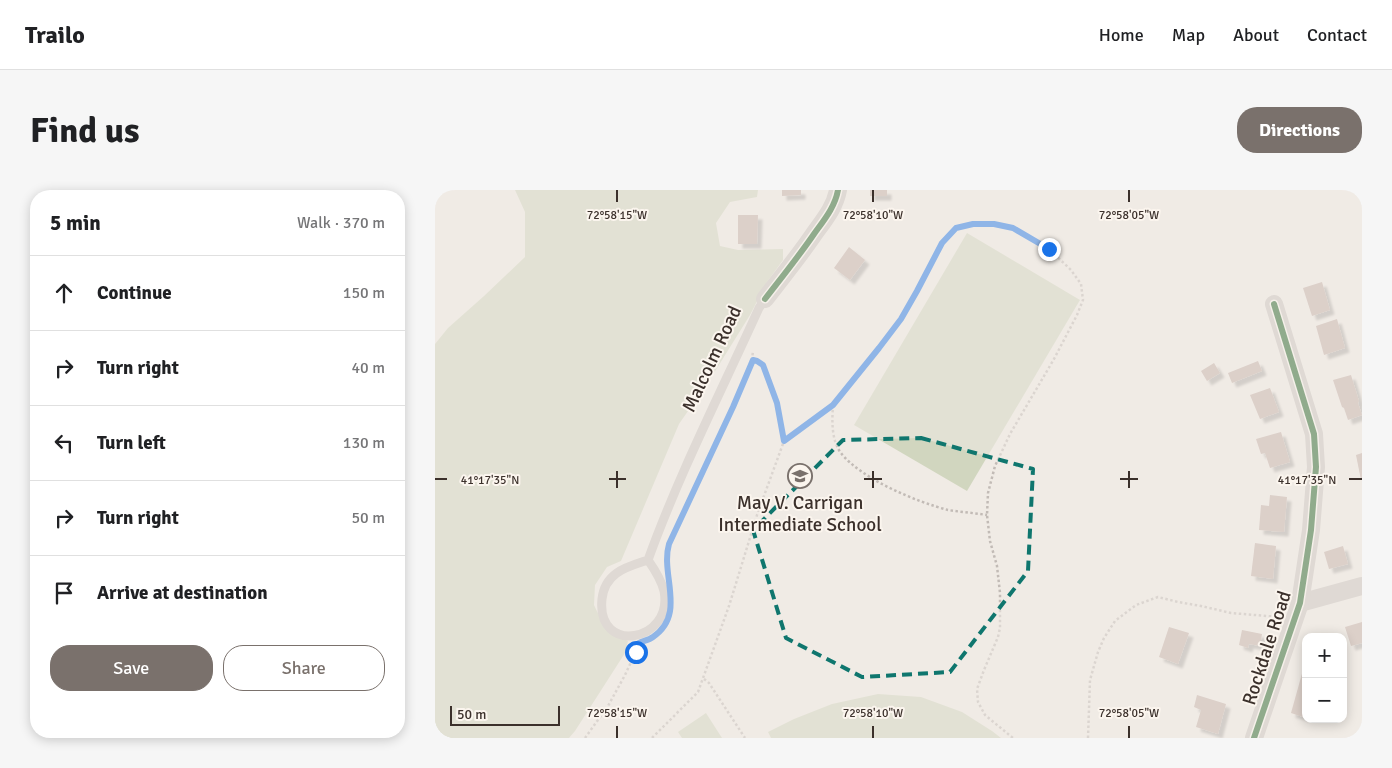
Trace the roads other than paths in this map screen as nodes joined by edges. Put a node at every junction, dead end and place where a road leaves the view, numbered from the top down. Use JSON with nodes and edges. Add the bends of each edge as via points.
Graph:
{"nodes":[{"id":1,"x":839,"y":190,"type":"edge"},
{"id":2,"x":765,"y":299,"type":"joint"},
{"id":3,"x":1274,"y":304,"type":"dead end"},
{"id":4,"x":649,"y":560,"type":"junction"},
{"id":5,"x":1362,"y":586,"type":"edge"},
{"id":6,"x":1301,"y":603,"type":"junction"},
{"id":7,"x":1254,"y":738,"type":"edge"}],
"edges":[{"from":1,"to":2,"type":"street","name":"Malcolm Road","via":[[828,215]]},
{"from":2,"to":4,"type":"lane","name":"Malcolm Road","via":[[689,458]]},
{"from":3,"to":6,"type":"street","name":"Rockdale Road","via":[[1314,434],[1317,467]]},
{"from":4,"to":4,"type":"lane","via":[[664,592],[664,607],[657,622],[639,635],[626,636],[615,632],[606,624],[601,609],[603,591],[612,576],[626,567]]},
{"from":5,"to":6,"type":"street"},
{"from":6,"to":7,"type":"street","name":"Rockdale Road"}]}
